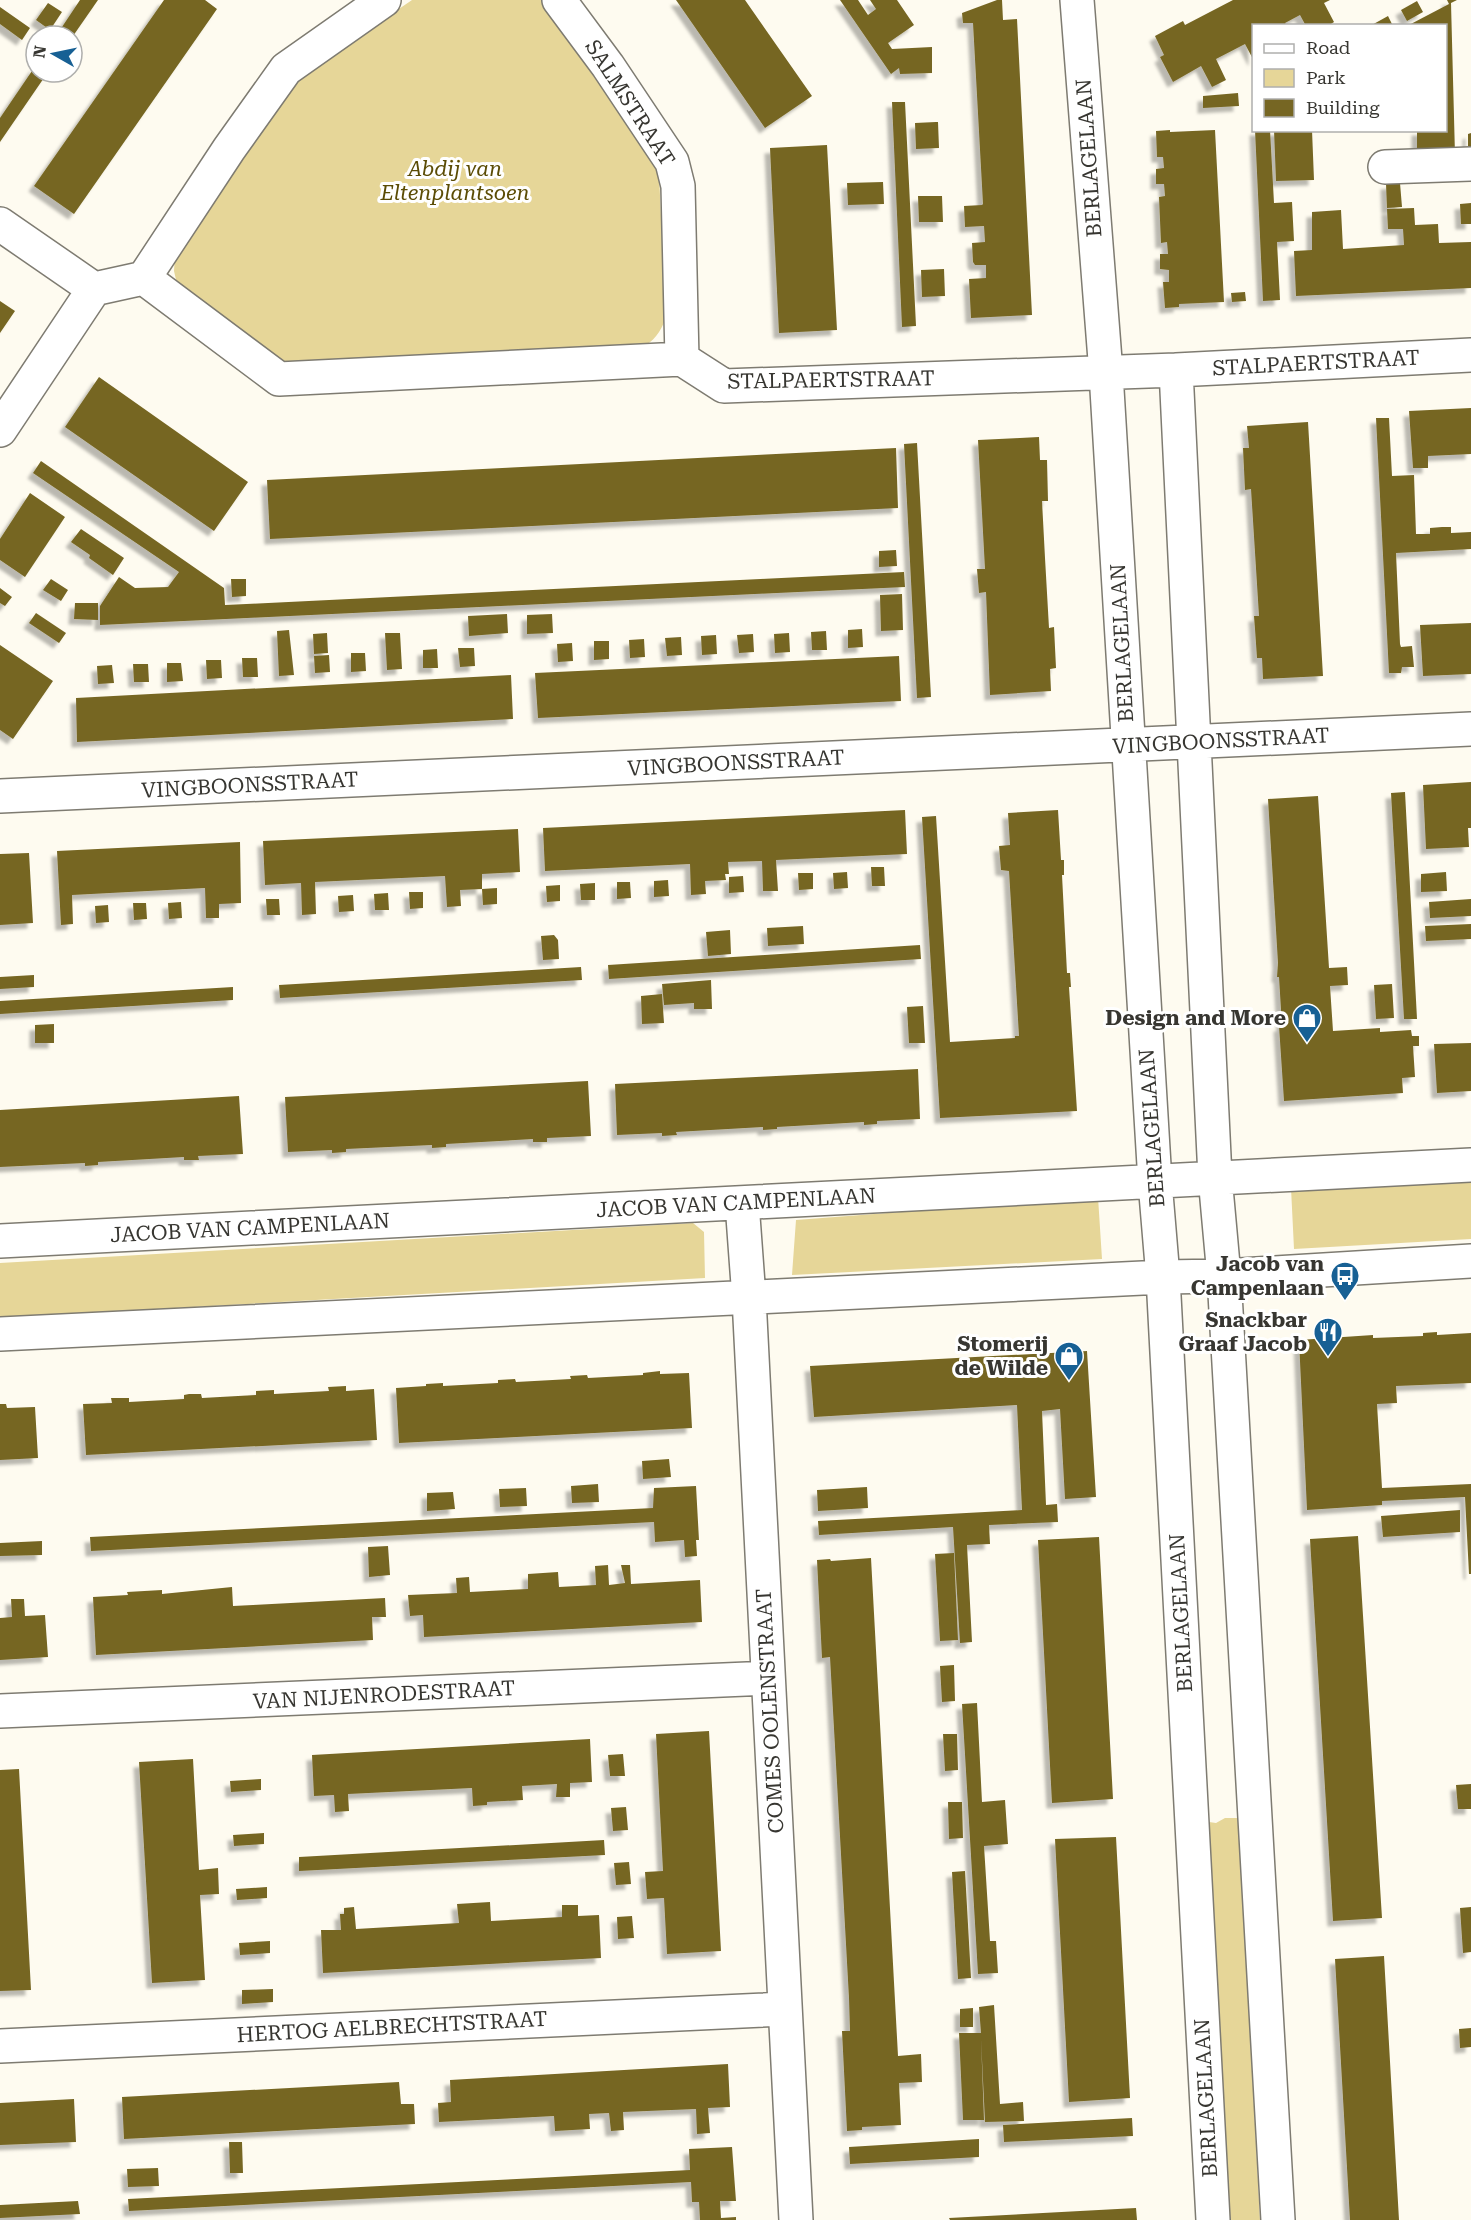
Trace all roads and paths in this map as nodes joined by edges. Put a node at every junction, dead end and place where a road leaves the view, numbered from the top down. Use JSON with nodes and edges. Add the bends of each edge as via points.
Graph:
{"nodes":[{"id":1,"x":384,"y":0,"type":"edge"},
{"id":2,"x":559,"y":0,"type":"edge"},
{"id":3,"x":1077,"y":0,"type":"edge"},
{"id":4,"x":1471,"y":164,"type":"edge"},
{"id":5,"x":1385,"y":167,"type":"dead end"},
{"id":6,"x":0,"y":224,"type":"edge"},
{"id":7,"x":144,"y":278,"type":"junction"},
{"id":8,"x":94,"y":289,"type":"junction"},
{"id":9,"x":1471,"y":355,"type":"edge"},
{"id":10,"x":682,"y":359,"type":"junction"},
{"id":11,"x":1176,"y":370,"type":"junction"},
{"id":12,"x":1106,"y":373,"type":"junction"},
{"id":13,"x":0,"y":430,"type":"edge"},
{"id":14,"x":1471,"y":729,"type":"edge"},
{"id":15,"x":1195,"y":742,"type":"junction"},
{"id":16,"x":1129,"y":746,"type":"junction"},
{"id":17,"x":0,"y":796,"type":"edge"},
{"id":18,"x":1471,"y":1165,"type":"edge"},
{"id":19,"x":1215,"y":1177,"type":"junction"},
{"id":20,"x":1155,"y":1182,"type":"junction"},
{"id":21,"x":742,"y":1203,"type":"junction"},
{"id":22,"x":0,"y":1241,"type":"edge"},
{"id":23,"x":1471,"y":1261,"type":"edge"},
{"id":24,"x":1224,"y":1276,"type":"junction"},
{"id":25,"x":1163,"y":1277,"type":"junction"},
{"id":26,"x":749,"y":1298,"type":"junction"},
{"id":27,"x":0,"y":1334,"type":"edge"},
{"id":28,"x":768,"y":1678,"type":"junction"},
{"id":29,"x":0,"y":1711,"type":"edge"},
{"id":30,"x":785,"y":2009,"type":"junction"},
{"id":31,"x":0,"y":2046,"type":"edge"},
{"id":32,"x":796,"y":2220,"type":"edge"},
{"id":33,"x":1213,"y":2220,"type":"edge"},
{"id":34,"x":1278,"y":2220,"type":"edge"}],
"edges":[{"from":1,"to":7,"type":"street","via":[[286,69]]},
{"from":2,"to":10,"type":"street","name":"SALMSTRAAT","via":[[672,162],[678,186]]},
{"from":3,"to":12,"type":"street","name":"BERLAGELAAN"},
{"from":4,"to":5,"type":"street"},
{"from":6,"to":8,"type":"street"},
{"from":7,"to":8,"type":"street"},
{"from":7,"to":10,"type":"street","via":[[279,379]]},
{"from":8,"to":13,"type":"street"},
{"from":9,"to":11,"type":"street","name":"STALPAERTSTRAAT"},
{"from":10,"to":12,"type":"street","name":"STALPAERTSTRAAT","via":[[724,386]]},
{"from":11,"to":12,"type":"street","name":"STALPAERTSTRAAT"},
{"from":11,"to":15,"type":"street"},
{"from":12,"to":16,"type":"street","name":"BERLAGELAAN"},
{"from":14,"to":15,"type":"street","name":"VINGBOONSSTRAAT"},
{"from":15,"to":16,"type":"street","name":"VINGBOONSSTRAAT"},
{"from":15,"to":19,"type":"street"},
{"from":16,"to":17,"type":"street","name":"VINGBOONSSTRAAT"},
{"from":16,"to":20,"type":"street","name":"BERLAGELAAN"},
{"from":18,"to":19,"type":"street","name":"JACOB VAN CAMPENLAAN"},
{"from":19,"to":20,"type":"street","name":"JACOB VAN CAMPENLAAN"},
{"from":19,"to":24,"type":"street"},
{"from":20,"to":21,"type":"street","name":"JACOB VAN CAMPENLAAN"},
{"from":20,"to":25,"type":"street","name":"BERLAGELAAN"},
{"from":21,"to":22,"type":"street","name":"JACOB VAN CAMPENLAAN"},
{"from":21,"to":26,"type":"street","name":"COMES OOLENSTRAAT"},
{"from":23,"to":24,"type":"street"},
{"from":24,"to":25,"type":"street"},
{"from":24,"to":34,"type":"street"},
{"from":25,"to":26,"type":"street"},
{"from":25,"to":33,"type":"street","name":"BERLAGELAAN"},
{"from":26,"to":27,"type":"street"},
{"from":26,"to":28,"type":"street","name":"COMES OOLENSTRAAT"},
{"from":28,"to":29,"type":"street","name":"VAN NIJENRODESTRAAT"},
{"from":28,"to":30,"type":"street","name":"COMES OOLENSTRAAT"},
{"from":30,"to":31,"type":"street","name":"HERTOG AELBRECHTSTRAAT"},
{"from":30,"to":32,"type":"street","name":"COMES OOLENSTRAAT"}]}
